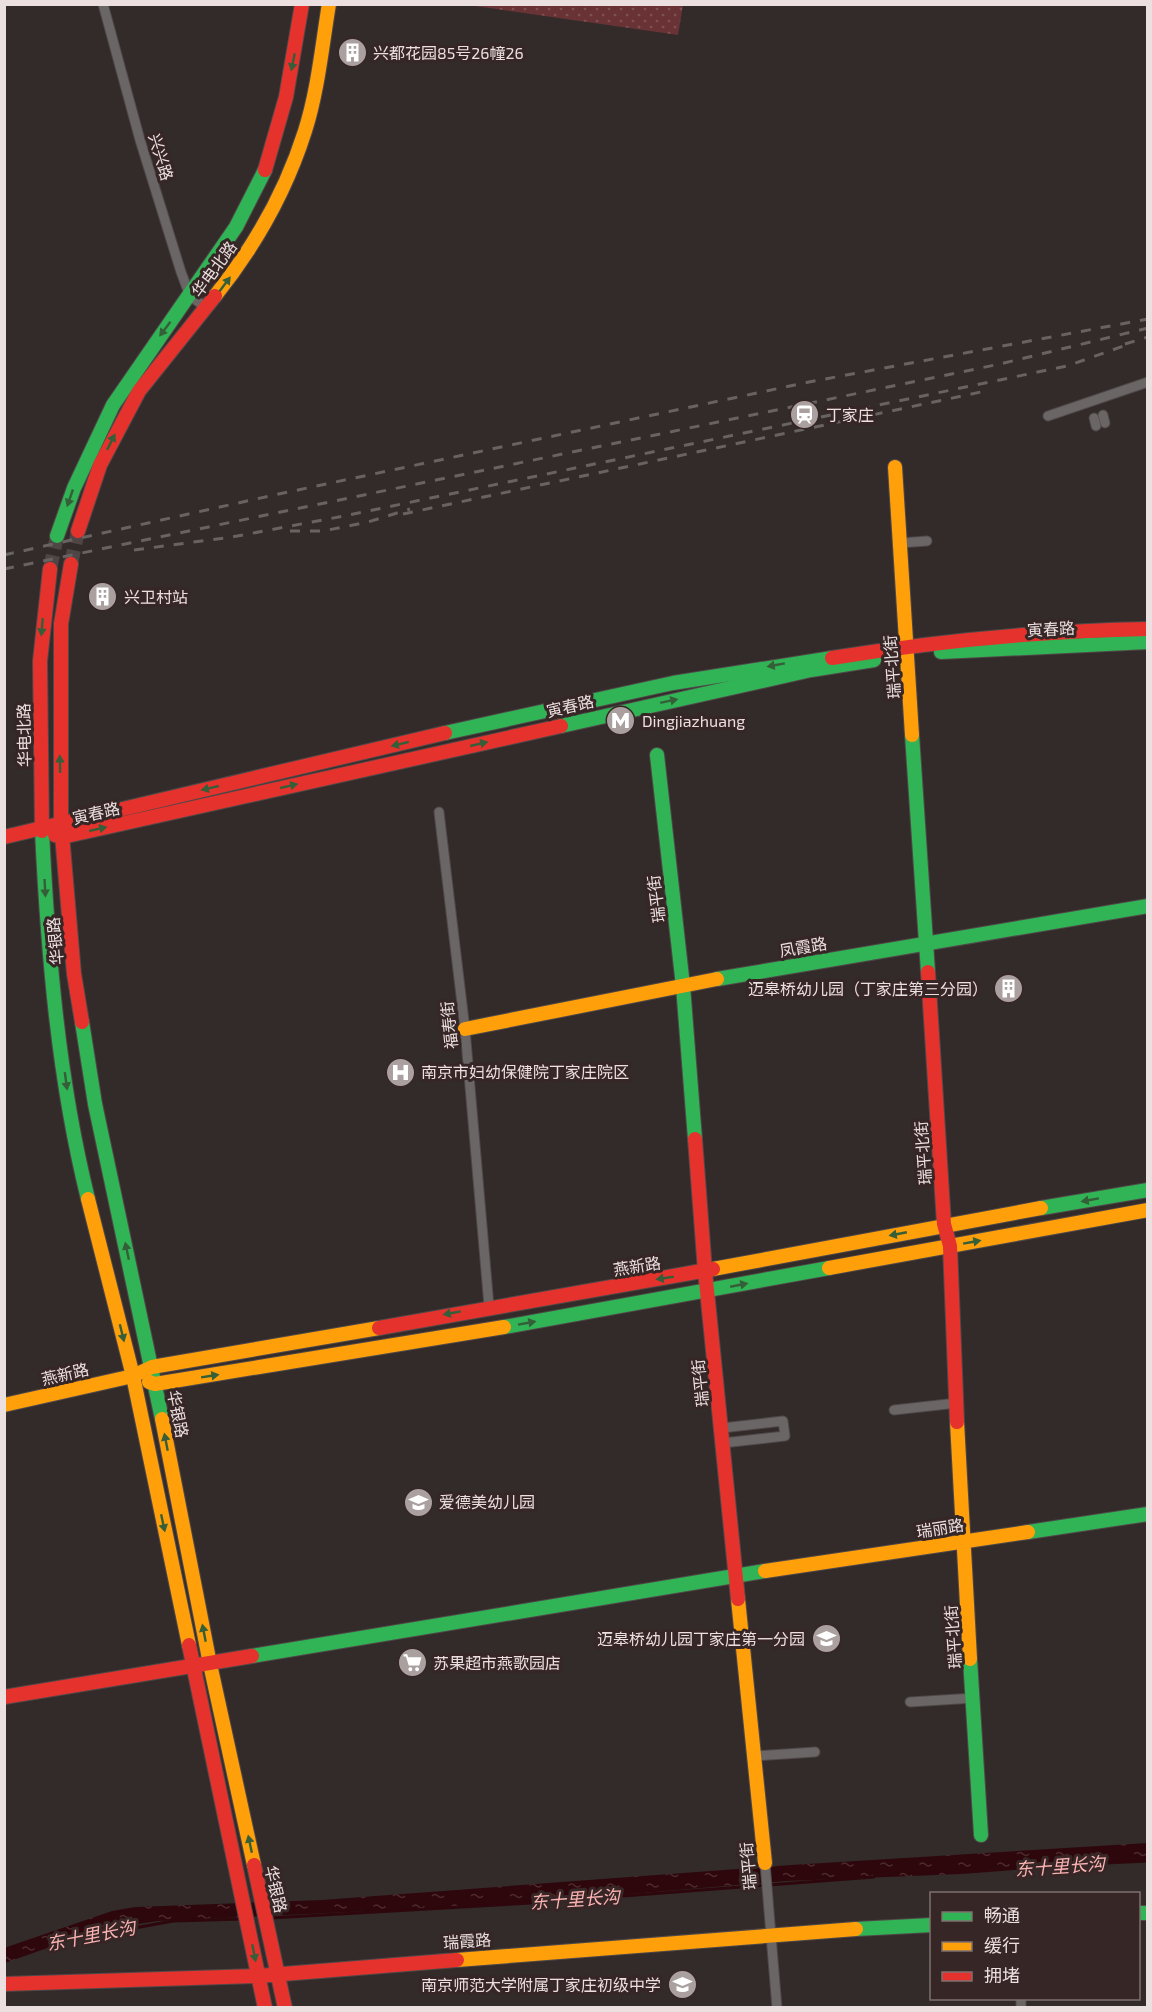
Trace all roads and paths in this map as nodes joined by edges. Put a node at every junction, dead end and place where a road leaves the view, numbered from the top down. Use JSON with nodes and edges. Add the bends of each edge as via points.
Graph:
{"nodes":[{"id":1,"x":103,"y":4,"type":"edge"},
{"id":2,"x":302,"y":4,"type":"edge"},
{"id":3,"x":329,"y":4,"type":"edge"},
{"id":4,"x":190,"y":296,"type":"junction"},
{"id":5,"x":207,"y":308,"type":"junction"},
{"id":6,"x":1148,"y":382,"type":"edge"},
{"id":7,"x":1093,"y":401,"type":"junction"},
{"id":8,"x":1048,"y":416,"type":"dead end"},
{"id":9,"x":1098,"y":417,"type":"dead end"},
{"id":10,"x":895,"y":467,"type":"dead end"},
{"id":11,"x":78,"y":531,"type":"tunnel mouth"},
{"id":12,"x":57,"y":536,"type":"tunnel mouth"},
{"id":13,"x":927,"y":541,"type":"dead end"},
{"id":14,"x":900,"y":543,"type":"junction"},
{"id":15,"x":71,"y":564,"type":"tunnel mouth"},
{"id":16,"x":50,"y":569,"type":"tunnel mouth"},
{"id":17,"x":1148,"y":628,"type":"edge"},
{"id":18,"x":1148,"y":642,"type":"edge"},
{"id":19,"x":908,"y":650,"type":"junction"},
{"id":20,"x":657,"y":755,"type":"dead end"},
{"id":21,"x":439,"y":812,"type":"dead end"},
{"id":22,"x":61,"y":823,"type":"junction"},
{"id":23,"x":42,"y":829,"type":"junction"},
{"id":24,"x":4,"y":837,"type":"edge"},
{"id":25,"x":62,"y":837,"type":"junction"},
{"id":26,"x":1148,"y":906,"type":"edge"},
{"id":27,"x":926,"y":943,"type":"junction"},
{"id":28,"x":682,"y":986,"type":"junction"},
{"id":29,"x":465,"y":1029,"type":"junction"},
{"id":30,"x":1148,"y":1190,"type":"edge"},
{"id":31,"x":1148,"y":1210,"type":"edge"},
{"id":32,"x":945,"y":1224,"type":"junction"},
{"id":33,"x":950,"y":1246,"type":"junction"},
{"id":34,"x":705,"y":1271,"type":"junction"},
{"id":35,"x":707,"y":1291,"type":"junction"},
{"id":36,"x":489,"y":1306,"type":"junction"},
{"id":37,"x":152,"y":1367,"type":"junction"},
{"id":38,"x":132,"y":1376,"type":"junction"},
{"id":39,"x":155,"y":1384,"type":"junction"},
{"id":40,"x":957,"y":1403,"type":"junction"},
{"id":41,"x":4,"y":1405,"type":"edge"},
{"id":42,"x":894,"y":1410,"type":"dead end"},
{"id":43,"x":722,"y":1428,"type":"junction"},
{"id":44,"x":723,"y":1443,"type":"junction"},
{"id":45,"x":1148,"y":1514,"type":"edge"},
{"id":46,"x":962,"y":1541,"type":"junction"},
{"id":47,"x":737,"y":1575,"type":"junction"},
{"id":48,"x":210,"y":1664,"type":"junction"},
{"id":49,"x":194,"y":1667,"type":"junction"},
{"id":50,"x":4,"y":1697,"type":"edge"},
{"id":51,"x":974,"y":1698,"type":"junction"},
{"id":52,"x":910,"y":1702,"type":"dead end"},
{"id":53,"x":815,"y":1752,"type":"dead end"},
{"id":54,"x":754,"y":1756,"type":"junction"},
{"id":55,"x":981,"y":1835,"type":"dead end"},
{"id":56,"x":765,"y":1863,"type":"joint"},
{"id":57,"x":930,"y":1925,"type":"edge"},
{"id":58,"x":770,"y":1934,"type":"junction"},
{"id":59,"x":278,"y":1972,"type":"junction"},
{"id":60,"x":258,"y":1976,"type":"junction"},
{"id":61,"x":4,"y":1984,"type":"edge"},
{"id":62,"x":265,"y":2007,"type":"edge"},
{"id":63,"x":285,"y":2007,"type":"edge"},
{"id":64,"x":777,"y":2007,"type":"edge"}],
"edges":[{"from":1,"to":4,"type":"street","name":"兴兴路","via":[[140,140]]},
{"from":2,"to":4,"type":"street","name":"华电北路","one_way":true,"via":[[286,97],[269,163],[236,227]]},
{"from":5,"to":3,"type":"street","name":"华电北路","one_way":true,"via":[[255,241],[290,173],[316,87]]},
{"from":4,"to":5,"type":"street"},
{"from":4,"to":12,"type":"street","name":"华电北路","one_way":true,"via":[[113,405],[74,488]]},
{"from":11,"to":5,"type":"street","name":"华电北路","one_way":true,"via":[[100,465],[134,400]]},
{"from":6,"to":7,"type":"street"},
{"from":7,"to":8,"type":"street"},
{"from":7,"to":9,"type":"street"},
{"from":10,"to":14,"type":"street","name":"瑞平北街"},
{"from":13,"to":14,"type":"street"},
{"from":14,"to":19,"type":"street","name":"瑞平北街"},
{"from":22,"to":15,"type":"street","one_way":true,"via":[[61,624]]},
{"from":16,"to":23,"type":"street","name":"华电北路","one_way":true,"via":[[40,661]]},
{"from":17,"to":19,"type":"street","name":"寅春路","via":[[1060,631]]},
{"from":18,"to":19,"type":"street","name":"寅春路"},
{"from":19,"to":22,"type":"street","name":"寅春路","one_way":true,"via":[[672,684]]},
{"from":25,"to":19,"type":"street","name":"寅春路","one_way":true},
{"from":19,"to":27,"type":"street","name":"瑞平北街"},
{"from":20,"to":28,"type":"street","name":"瑞平街"},
{"from":21,"to":29,"type":"street","name":"福寿街"},
{"from":22,"to":23,"type":"street","name":"寅春路"},
{"from":22,"to":25,"type":"street","name":"华银路"},
{"from":23,"to":24,"type":"street","name":"寅春路"},
{"from":23,"to":25,"type":"street","name":"寅春路"},
{"from":23,"to":38,"type":"street","name":"华银路","one_way":true,"via":[[48,955],[74,1142]]},
{"from":37,"to":25,"type":"street","name":"华银路","one_way":true,"via":[[95,1104],[74,974]]},
{"from":26,"to":27,"type":"street","name":"凤霞路"},
{"from":27,"to":28,"type":"street","name":"凤霞路"},
{"from":27,"to":32,"type":"street","name":"瑞平北街"},
{"from":28,"to":29,"type":"street","name":"凤霞路"},
{"from":28,"to":34,"type":"street","name":"瑞平街"},
{"from":29,"to":36,"type":"street","name":"福寿街"},
{"from":30,"to":32,"type":"street","name":"燕新路","one_way":true},
{"from":33,"to":31,"type":"street","one_way":true},
{"from":32,"to":33,"type":"street","name":"瑞平北街"},
{"from":32,"to":34,"type":"street","name":"燕新路","one_way":true},
{"from":35,"to":33,"type":"street","one_way":true},
{"from":33,"to":40,"type":"street","name":"瑞平北街"},
{"from":34,"to":35,"type":"street","name":"瑞平街"},
{"from":34,"to":36,"type":"street","name":"燕新路","one_way":true},
{"from":39,"to":35,"type":"street","one_way":true},
{"from":35,"to":43,"type":"street","name":"瑞平街"},
{"from":36,"to":37,"type":"street","name":"燕新路","one_way":true},
{"from":37,"to":38,"type":"street","name":"燕新路"},
{"from":37,"to":39,"type":"street","name":"华银路"},
{"from":38,"to":39,"type":"street"},
{"from":38,"to":41,"type":"street","name":"燕新路"},
{"from":38,"to":49,"type":"street","name":"华银路","one_way":true},
{"from":48,"to":39,"type":"street","name":"华银路","one_way":true},
{"from":40,"to":42,"type":"street"},
{"from":40,"to":46,"type":"street","name":"瑞平北街"},
{"from":43,"to":44,"type":"street","name":"瑞平街"},
{"from":43,"to":44,"type":"street","via":[[783,1421],[785,1436]]},
{"from":44,"to":47,"type":"street","name":"瑞平街"},
{"from":45,"to":46,"type":"street","name":"瑞丽路"},
{"from":46,"to":47,"type":"street","name":"瑞丽路"},
{"from":46,"to":51,"type":"street","name":"瑞平北街"},
{"from":47,"to":48,"type":"street","name":"瑞丽路"},
{"from":47,"to":54,"type":"street","name":"瑞平街"},
{"from":48,"to":49,"type":"street","name":"瑞丽路"},
{"from":59,"to":48,"type":"street","name":"华银路","one_way":true},
{"from":49,"to":50,"type":"street","name":"瑞丽路"},
{"from":49,"to":60,"type":"street","name":"华银路","one_way":true},
{"from":51,"to":52,"type":"street"},
{"from":51,"to":55,"type":"street","name":"瑞平北街"},
{"from":53,"to":54,"type":"street"},
{"from":54,"to":56,"type":"street","name":"瑞平街"},
{"from":56,"to":58,"type":"street","name":"瑞平街"},
{"from":57,"to":58,"type":"street","name":"瑞霞路"},
{"from":58,"to":59,"type":"street","name":"瑞霞路"},
{"from":58,"to":64,"type":"street","name":"瑞平街"},
{"from":59,"to":60,"type":"street","name":"瑞霞路"},
{"from":59,"to":63,"type":"street","name":"华银路"},
{"from":60,"to":61,"type":"street","name":"瑞霞路"},
{"from":60,"to":62,"type":"street","name":"华银路"}]}
